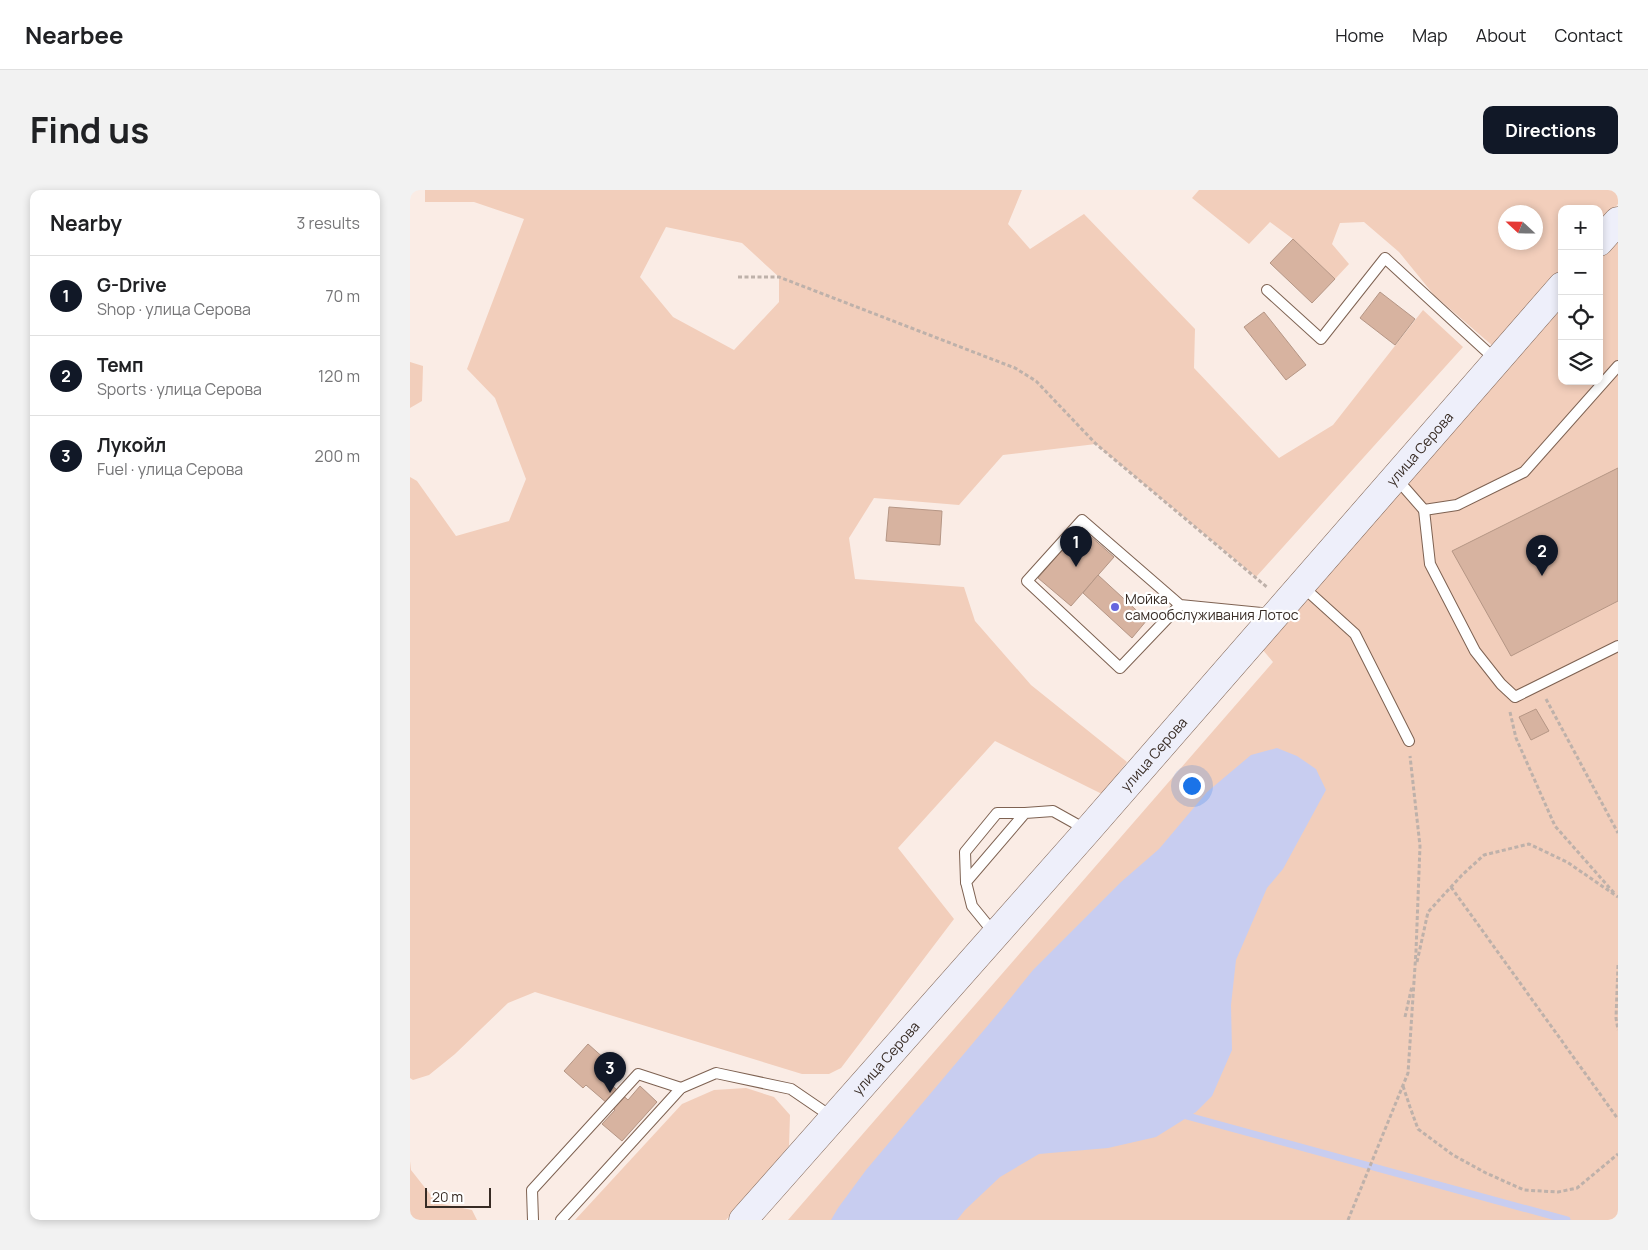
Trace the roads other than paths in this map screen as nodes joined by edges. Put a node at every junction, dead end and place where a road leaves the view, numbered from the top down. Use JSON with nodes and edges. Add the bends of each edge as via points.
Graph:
{"nodes":[{"id":1,"x":1618,"y":220,"type":"edge"},
{"id":2,"x":1603,"y":237,"type":"edge"},
{"id":3,"x":1267,"y":290,"type":"dead end"},
{"id":4,"x":1558,"y":291,"type":"edge"},
{"id":5,"x":1497,"y":361,"type":"junction"},
{"id":6,"x":1618,"y":366,"type":"edge"},
{"id":7,"x":1395,"y":477,"type":"junction"},
{"id":8,"x":1424,"y":510,"type":"junction"},
{"id":9,"x":1288,"y":600,"type":"junction"},
{"id":10,"x":1180,"y":605,"type":"junction"},
{"id":11,"x":1618,"y":646,"type":"edge"},
{"id":12,"x":1409,"y":740,"type":"road end"},
{"id":13,"x":1025,"y":813,"type":"junction"},
{"id":14,"x":1088,"y":830,"type":"junction"},
{"id":15,"x":966,"y":882,"type":"junction"},
{"id":16,"x":995,"y":935,"type":"junction"},
{"id":17,"x":681,"y":1088,"type":"junction"},
{"id":18,"x":833,"y":1118,"type":"junction"},
{"id":19,"x":533,"y":1220,"type":"edge"},
{"id":20,"x":561,"y":1220,"type":"edge"},
{"id":21,"x":743,"y":1220,"type":"edge"}],
"edges":[{"from":1,"to":2,"type":"main road"},
{"from":3,"to":5,"type":"lane","via":[[1322,339],[1385,258]]},
{"from":4,"to":5,"type":"main road","name":"улица Серова"},
{"from":5,"to":7,"type":"main road","name":"улица Серова"},
{"from":6,"to":8,"type":"lane","via":[[1524,472],[1458,505]]},
{"from":7,"to":8,"type":"lane"},
{"from":7,"to":9,"type":"main road","name":"улица Серова"},
{"from":8,"to":11,"type":"lane","via":[[1430,564],[1476,651],[1515,697]]},
{"from":9,"to":10,"type":"lane"},
{"from":9,"to":12,"type":"lane","via":[[1355,634]]},
{"from":9,"to":14,"type":"main road","name":"улица Серова"},
{"from":10,"to":10,"type":"lane","via":[[1082,520],[1027,581],[1120,668]]},
{"from":13,"to":14,"type":"lane","via":[[1054,811]]},
{"from":13,"to":15,"type":"lane"},
{"from":13,"to":15,"type":"lane","via":[[997,813],[965,852]]},
{"from":14,"to":16,"type":"main road","name":"улица Серова"},
{"from":15,"to":16,"type":"lane","via":[[972,906]]},
{"from":16,"to":18,"type":"main road","name":"улица Серова"},
{"from":17,"to":18,"type":"lane","via":[[716,1073],[791,1089]]},
{"from":17,"to":19,"type":"lane","via":[[638,1074],[532,1190]]},
{"from":17,"to":20,"type":"lane"},
{"from":18,"to":21,"type":"main road","name":"улица Серова"}]}
